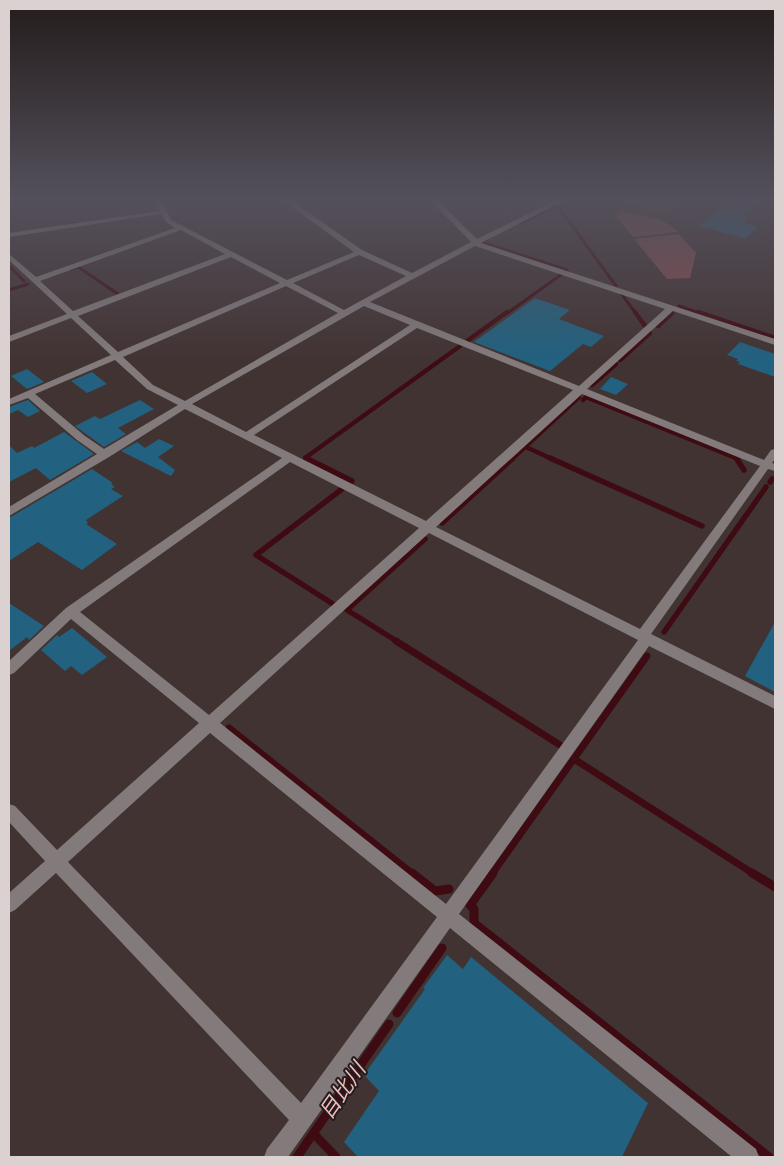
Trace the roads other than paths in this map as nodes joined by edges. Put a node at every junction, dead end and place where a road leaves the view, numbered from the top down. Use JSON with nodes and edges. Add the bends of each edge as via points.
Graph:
{"nodes":[{"id":1,"x":112,"y":252,"type":"edge"},
{"id":2,"x":228,"y":252,"type":"edge"},
{"id":3,"x":358,"y":252,"type":"edge"},
{"id":4,"x":360,"y":252,"type":"edge"},
{"id":5,"x":456,"y":252,"type":"edge"},
{"id":6,"x":506,"y":252,"type":"edge"},
{"id":7,"x":231,"y":254,"type":"junction"},
{"id":8,"x":9,"y":256,"type":"edge"},
{"id":9,"x":412,"y":276,"type":"junction"},
{"id":10,"x":34,"y":280,"type":"junction"},
{"id":11,"x":286,"y":283,"type":"junction"},
{"id":12,"x":364,"y":303,"type":"junction"},
{"id":13,"x":672,"y":308,"type":"junction"},
{"id":14,"x":344,"y":313,"type":"junction"},
{"id":15,"x":71,"y":315,"type":"junction"},
{"id":16,"x":417,"y":324,"type":"junction"},
{"id":17,"x":9,"y":339,"type":"edge"},
{"id":18,"x":775,"y":342,"type":"edge"},
{"id":19,"x":115,"y":356,"type":"junction"},
{"id":20,"x":580,"y":390,"type":"junction"},
{"id":21,"x":28,"y":394,"type":"junction"},
{"id":22,"x":9,"y":402,"type":"edge"},
{"id":23,"x":186,"y":404,"type":"junction"},
{"id":24,"x":248,"y":435,"type":"junction"},
{"id":25,"x":775,"y":452,"type":"edge"},
{"id":26,"x":104,"y":455,"type":"junction"},
{"id":27,"x":291,"y":458,"type":"junction"},
{"id":28,"x":771,"y":466,"type":"edge"},
{"id":29,"x":9,"y":512,"type":"edge"},
{"id":30,"x":428,"y":527,"type":"junction"},
{"id":31,"x":71,"y":612,"type":"junction"},
{"id":32,"x":645,"y":637,"type":"junction"},
{"id":33,"x":9,"y":669,"type":"edge"},
{"id":34,"x":775,"y":703,"type":"edge"},
{"id":35,"x":209,"y":724,"type":"junction"},
{"id":36,"x":9,"y":811,"type":"edge"},
{"id":37,"x":56,"y":861,"type":"junction"},
{"id":38,"x":9,"y":904,"type":"edge"},
{"id":39,"x":448,"y":916,"type":"junction"},
{"id":40,"x":302,"y":1119,"type":"junction"},
{"id":41,"x":275,"y":1157,"type":"edge"},
{"id":42,"x":748,"y":1157,"type":"edge"}],
"edges":[{"from":1,"to":10,"type":"street"},
{"from":2,"to":7,"type":"street"},
{"from":3,"to":11,"type":"street"},
{"from":4,"to":9,"type":"street"},
{"from":5,"to":9,"type":"street"},
{"from":6,"to":13,"type":"street"},
{"from":7,"to":11,"type":"street"},
{"from":7,"to":15,"type":"street"},
{"from":8,"to":10,"type":"street"},
{"from":9,"to":12,"type":"street"},
{"from":10,"to":15,"type":"street"},
{"from":11,"to":14,"type":"street"},
{"from":11,"to":19,"type":"street"},
{"from":12,"to":14,"type":"street"},
{"from":12,"to":16,"type":"street"},
{"from":13,"to":18,"type":"street"},
{"from":13,"to":20,"type":"street"},
{"from":14,"to":23,"type":"street"},
{"from":15,"to":17,"type":"street"},
{"from":15,"to":19,"type":"street"},
{"from":16,"to":20,"type":"street"},
{"from":16,"to":24,"type":"street"},
{"from":19,"to":21,"type":"street"},
{"from":19,"to":23,"type":"street","via":[[150,387]]},
{"from":20,"to":28,"type":"street"},
{"from":20,"to":30,"type":"street"},
{"from":21,"to":22,"type":"street"},
{"from":21,"to":26,"type":"street"},
{"from":23,"to":24,"type":"street"},
{"from":23,"to":26,"type":"street"},
{"from":24,"to":27,"type":"street"},
{"from":25,"to":28,"type":"street"},
{"from":26,"to":29,"type":"street"},
{"from":27,"to":30,"type":"street"},
{"from":27,"to":31,"type":"street"},
{"from":28,"to":32,"type":"street"},
{"from":30,"to":32,"type":"street"},
{"from":30,"to":35,"type":"street"},
{"from":31,"to":33,"type":"street"},
{"from":31,"to":35,"type":"street"},
{"from":32,"to":34,"type":"street"},
{"from":32,"to":39,"type":"street"},
{"from":35,"to":37,"type":"street"},
{"from":35,"to":39,"type":"street"},
{"from":36,"to":37,"type":"street"},
{"from":37,"to":38,"type":"street"},
{"from":37,"to":40,"type":"street"},
{"from":39,"to":40,"type":"street"},
{"from":39,"to":42,"type":"street"},
{"from":40,"to":41,"type":"street"}]}
